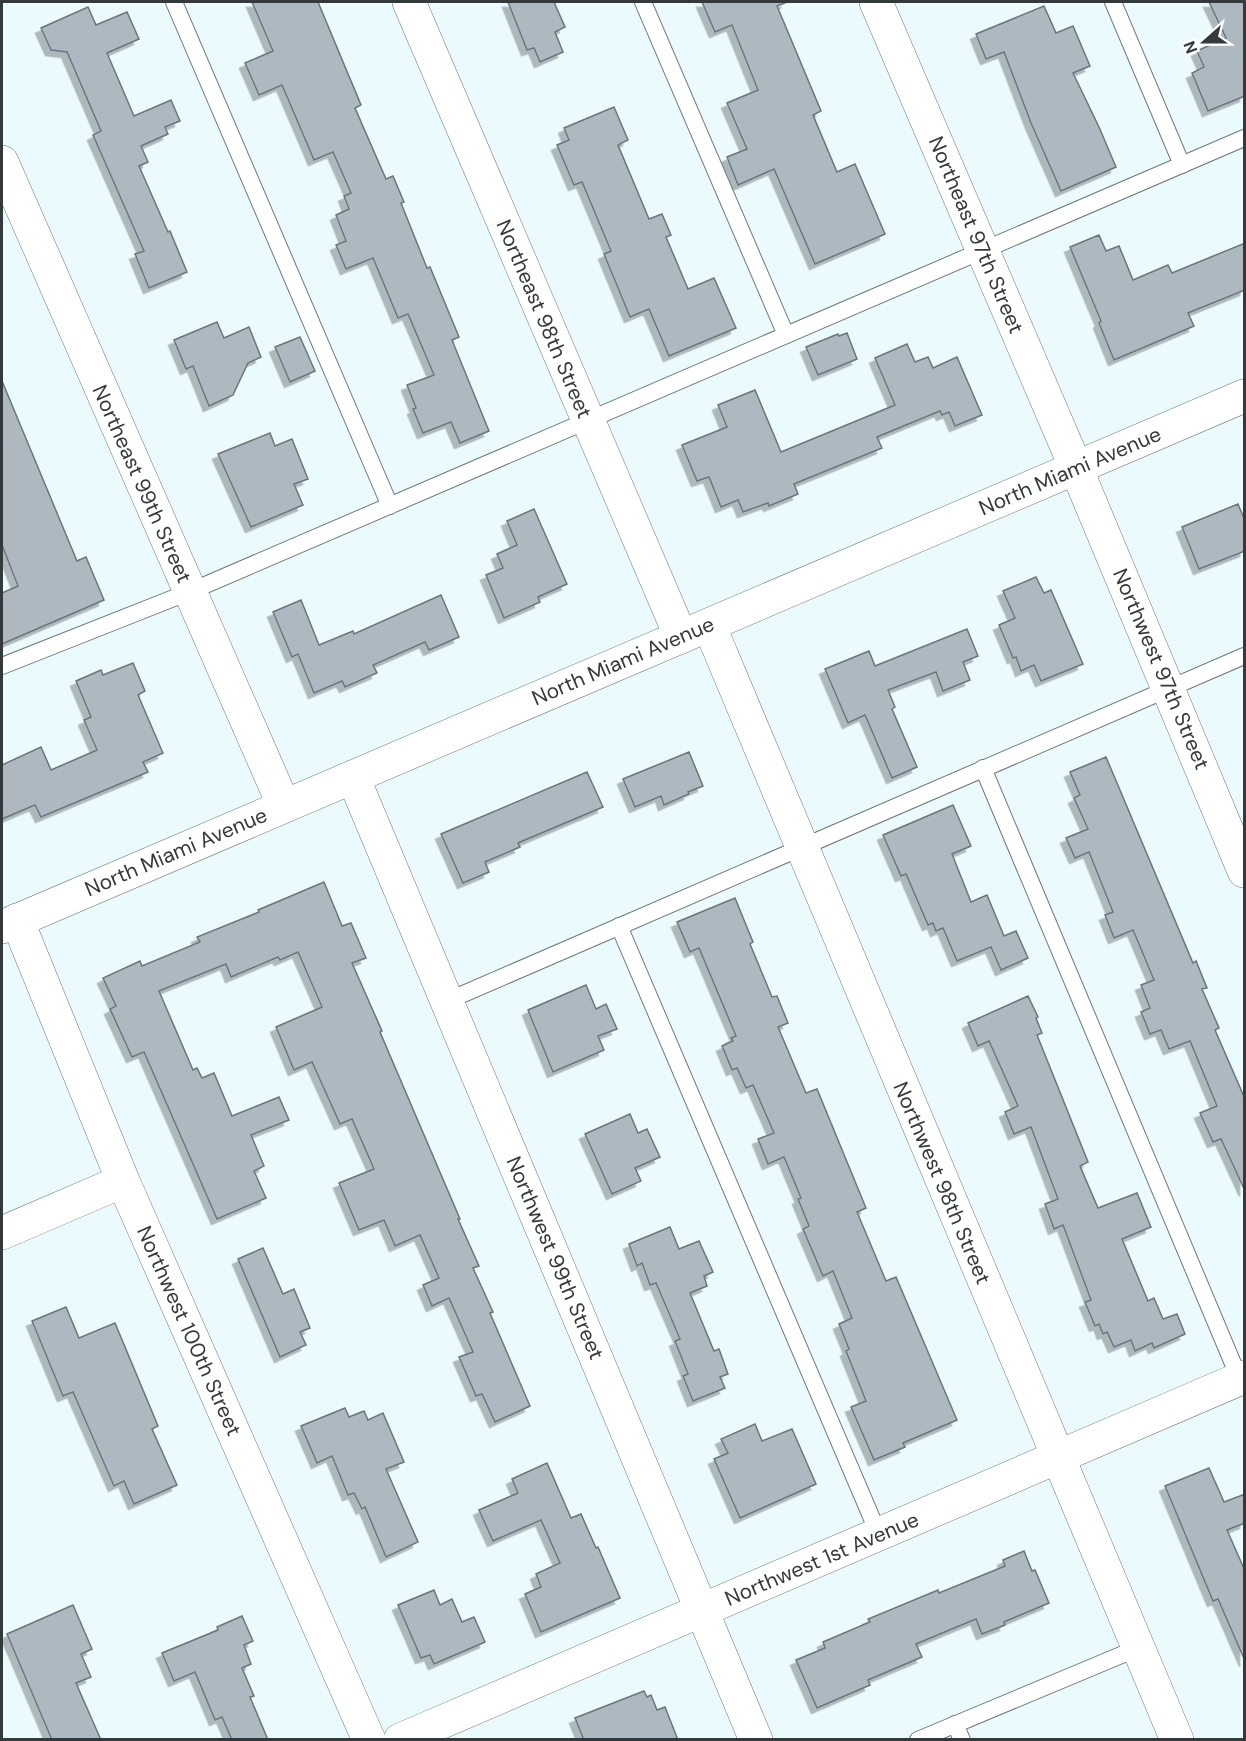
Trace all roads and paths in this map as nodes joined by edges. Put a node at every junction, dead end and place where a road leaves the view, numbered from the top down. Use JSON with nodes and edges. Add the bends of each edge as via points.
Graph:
{"nodes":[{"id":1,"x":174,"y":2,"type":"edge"},
{"id":2,"x":409,"y":2,"type":"edge"},
{"id":3,"x":643,"y":2,"type":"edge"},
{"id":4,"x":876,"y":2,"type":"edge"},
{"id":5,"x":1113,"y":2,"type":"edge"},
{"id":6,"x":1245,"y":138,"type":"edge"},
{"id":7,"x":2,"y":162,"type":"edge"},
{"id":8,"x":1182,"y":165,"type":"junction"},
{"id":9,"x":984,"y":250,"type":"junction"},
{"id":10,"x":786,"y":335,"type":"junction"},
{"id":11,"x":1245,"y":396,"type":"edge"},
{"id":12,"x":588,"y":421,"type":"junction"},
{"id":13,"x":1076,"y":468,"type":"junction"},
{"id":14,"x":390,"y":506,"type":"junction"},
{"id":15,"x":189,"y":591,"type":"junction"},
{"id":16,"x":695,"y":631,"type":"junction"},
{"id":17,"x":1245,"y":656,"type":"edge"},
{"id":18,"x":2,"y":666,"type":"edge"},
{"id":19,"x":1169,"y":688,"type":"junction"},
{"id":20,"x":984,"y":768,"type":"junction"},
{"id":21,"x":353,"y":777,"type":"junction"},
{"id":22,"x":284,"y":806,"type":"junction"},
{"id":23,"x":801,"y":847,"type":"junction"},
{"id":24,"x":1245,"y":871,"type":"edge"},
{"id":25,"x":9,"y":923,"type":"edge"},
{"id":26,"x":619,"y":926,"type":"junction"},
{"id":27,"x":447,"y":1001,"type":"junction"},
{"id":28,"x":123,"y":1181,"type":"junction"},
{"id":29,"x":2,"y":1233,"type":"edge"},
{"id":30,"x":1243,"y":1383,"type":"edge"},
{"id":31,"x":1058,"y":1458,"type":"junction"},
{"id":32,"x":879,"y":1534,"type":"junction"},
{"id":33,"x":702,"y":1611,"type":"junction"},
{"id":34,"x":1138,"y":1648,"type":"junction"},
{"id":35,"x":958,"y":1732,"type":"edge"},
{"id":36,"x":369,"y":1740,"type":"edge"},
{"id":37,"x":400,"y":1740,"type":"edge"},
{"id":38,"x":756,"y":1740,"type":"edge"},
{"id":39,"x":918,"y":1740,"type":"edge"},
{"id":40,"x":1177,"y":1740,"type":"edge"}],
"edges":[{"from":1,"to":14,"type":"lane"},
{"from":2,"to":12,"type":"street","name":"Northeast 98th Street"},
{"from":3,"to":10,"type":"lane"},
{"from":4,"to":9,"type":"street","name":"Northeast 97th Street"},
{"from":5,"to":8,"type":"lane"},
{"from":6,"to":8,"type":"lane"},
{"from":7,"to":15,"type":"street","name":"Northeast 99th Street"},
{"from":8,"to":9,"type":"lane"},
{"from":9,"to":10,"type":"lane"},
{"from":9,"to":13,"type":"street","name":"Northeast 97th Street"},
{"from":10,"to":12,"type":"lane"},
{"from":11,"to":13,"type":"street","name":"North Miami Avenue"},
{"from":12,"to":14,"type":"lane"},
{"from":12,"to":16,"type":"street","name":"Northeast 98th Street"},
{"from":13,"to":16,"type":"street","name":"North Miami Avenue"},
{"from":13,"to":19,"type":"street","name":"Northwest 97th Street"},
{"from":14,"to":15,"type":"lane"},
{"from":15,"to":18,"type":"lane"},
{"from":15,"to":22,"type":"street","name":"Northeast 99th Street"},
{"from":16,"to":21,"type":"street","name":"North Miami Avenue"},
{"from":16,"to":23,"type":"street","name":"Northwest 98th Street"},
{"from":17,"to":19,"type":"lane"},
{"from":19,"to":20,"type":"lane"},
{"from":19,"to":24,"type":"street","name":"Northwest 97th Street"},
{"from":20,"to":23,"type":"lane"},
{"from":20,"to":30,"type":"lane"},
{"from":21,"to":22,"type":"street","name":"North Miami Avenue"},
{"from":21,"to":27,"type":"street","name":"Northwest 99th Street"},
{"from":22,"to":25,"type":"street","name":"North Miami Avenue"},
{"from":23,"to":26,"type":"lane"},
{"from":23,"to":31,"type":"street","name":"Northwest 98th Street"},
{"from":25,"to":28,"type":"street","name":"Northwest 100th Street"},
{"from":26,"to":27,"type":"lane"},
{"from":26,"to":32,"type":"lane"},
{"from":27,"to":33,"type":"street","name":"Northwest 99th Street"},
{"from":28,"to":29,"type":"street"},
{"from":28,"to":36,"type":"street","name":"Northwest 100th Street"},
{"from":30,"to":31,"type":"street","name":"Northwest 1st Avenue"},
{"from":31,"to":32,"type":"street","name":"Northwest 1st Avenue"},
{"from":31,"to":34,"type":"street","name":"Northwest 98th Street"},
{"from":32,"to":33,"type":"street","name":"Northwest 1st Avenue"},
{"from":33,"to":37,"type":"street","name":"Northwest 1st Avenue"},
{"from":33,"to":38,"type":"street","name":"Northwest 99th Street"},
{"from":34,"to":35,"type":"lane"},
{"from":34,"to":40,"type":"street","name":"Northwest 98th Street"},
{"from":35,"to":39,"type":"lane"}]}
